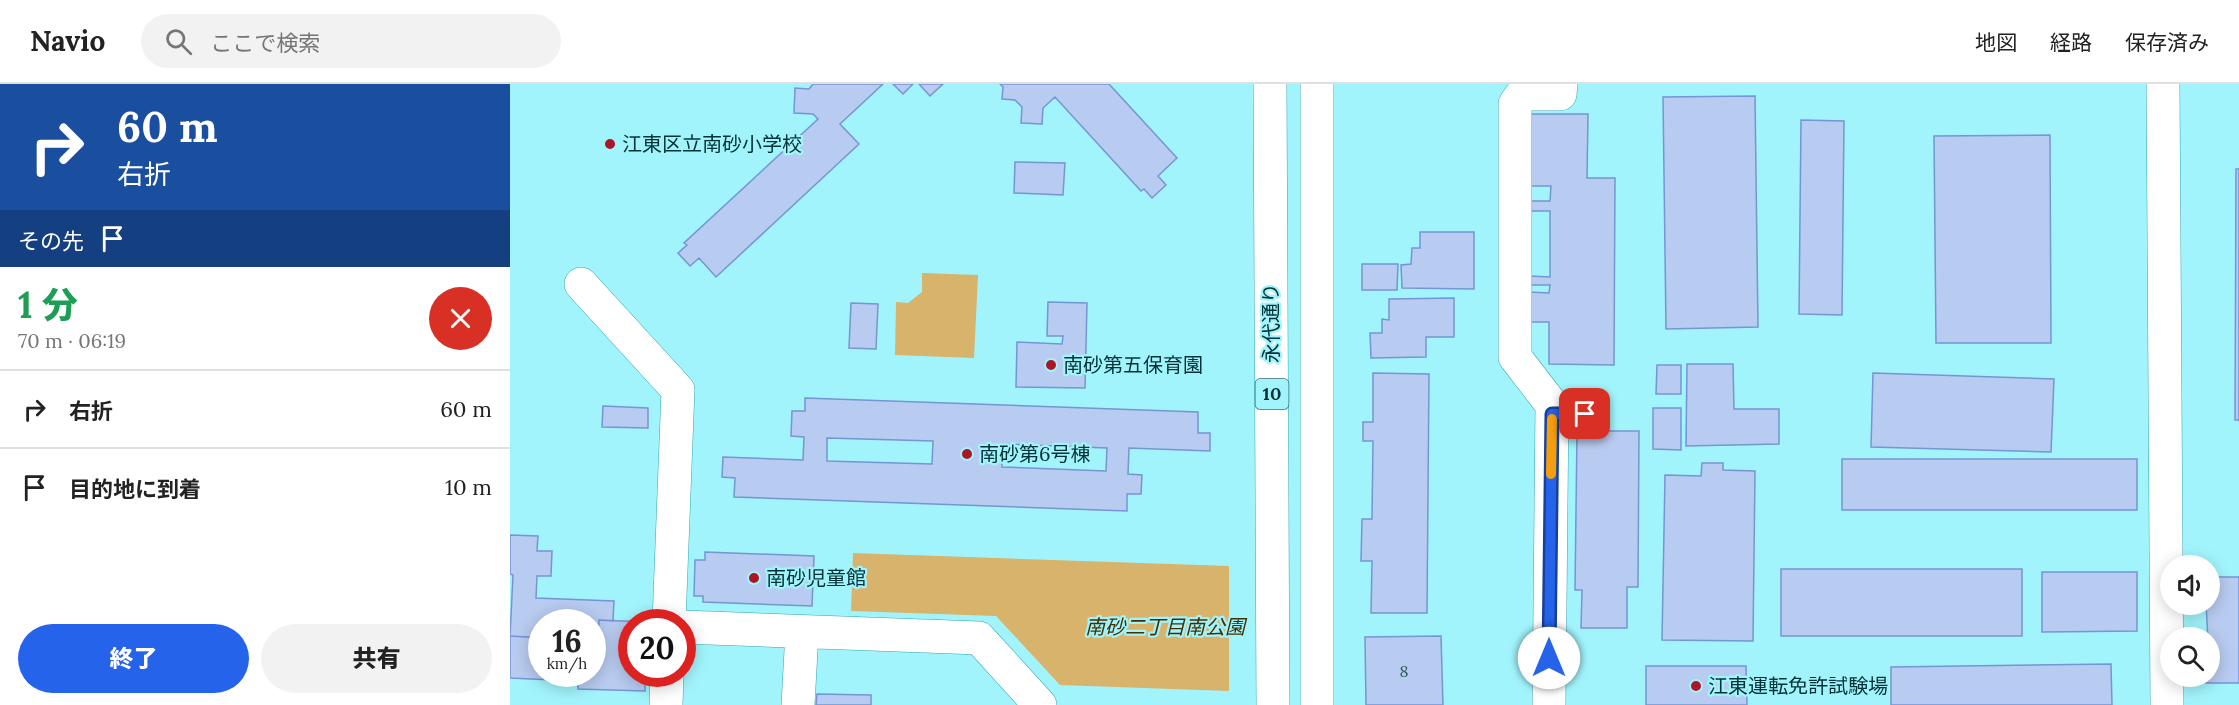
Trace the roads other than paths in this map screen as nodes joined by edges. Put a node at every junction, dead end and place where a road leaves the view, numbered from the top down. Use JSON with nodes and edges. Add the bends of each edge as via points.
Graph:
{"nodes":[{"id":1,"x":1270,"y":84,"type":"edge"},
{"id":2,"x":1317,"y":84,"type":"edge"},
{"id":3,"x":1561,"y":84,"type":"edge"},
{"id":4,"x":2163,"y":84,"type":"edge"},
{"id":5,"x":581,"y":284,"type":"dead end"},
{"id":6,"x":1552,"y":414,"type":"junction"},
{"id":7,"x":1585,"y":414,"type":"dead end"},
{"id":8,"x":670,"y":609,"type":"edge"},
{"id":9,"x":696,"y":628,"type":"edge"},
{"id":10,"x":802,"y":632,"type":"junction"},
{"id":11,"x":667,"y":687,"type":"edge"},
{"id":12,"x":666,"y":705,"type":"edge"},
{"id":13,"x":798,"y":705,"type":"edge"},
{"id":14,"x":1040,"y":705,"type":"edge"},
{"id":15,"x":1273,"y":705,"type":"edge"},
{"id":16,"x":1317,"y":705,"type":"edge"},
{"id":17,"x":1548,"y":705,"type":"edge"},
{"id":18,"x":2167,"y":705,"type":"edge"}],
"edges":[{"from":1,"to":15,"type":"street","name":"永代通り","number":"10"},
{"from":2,"to":16,"type":"street","number":"10"},
{"from":3,"to":6,"type":"street","via":[[1560,94],[1522,94],[1515,104],[1515,357],[1552,405]]},
{"from":4,"to":18,"type":"street"},
{"from":5,"to":8,"type":"street","via":[[678,390]]},
{"from":6,"to":7,"type":"street"},
{"from":6,"to":17,"type":"street","via":[[1564,611]]},
{"from":9,"to":10,"type":"street"},
{"from":10,"to":13,"type":"street"},
{"from":10,"to":14,"type":"street","via":[[979,638]]},
{"from":11,"to":12,"type":"street"}]}
